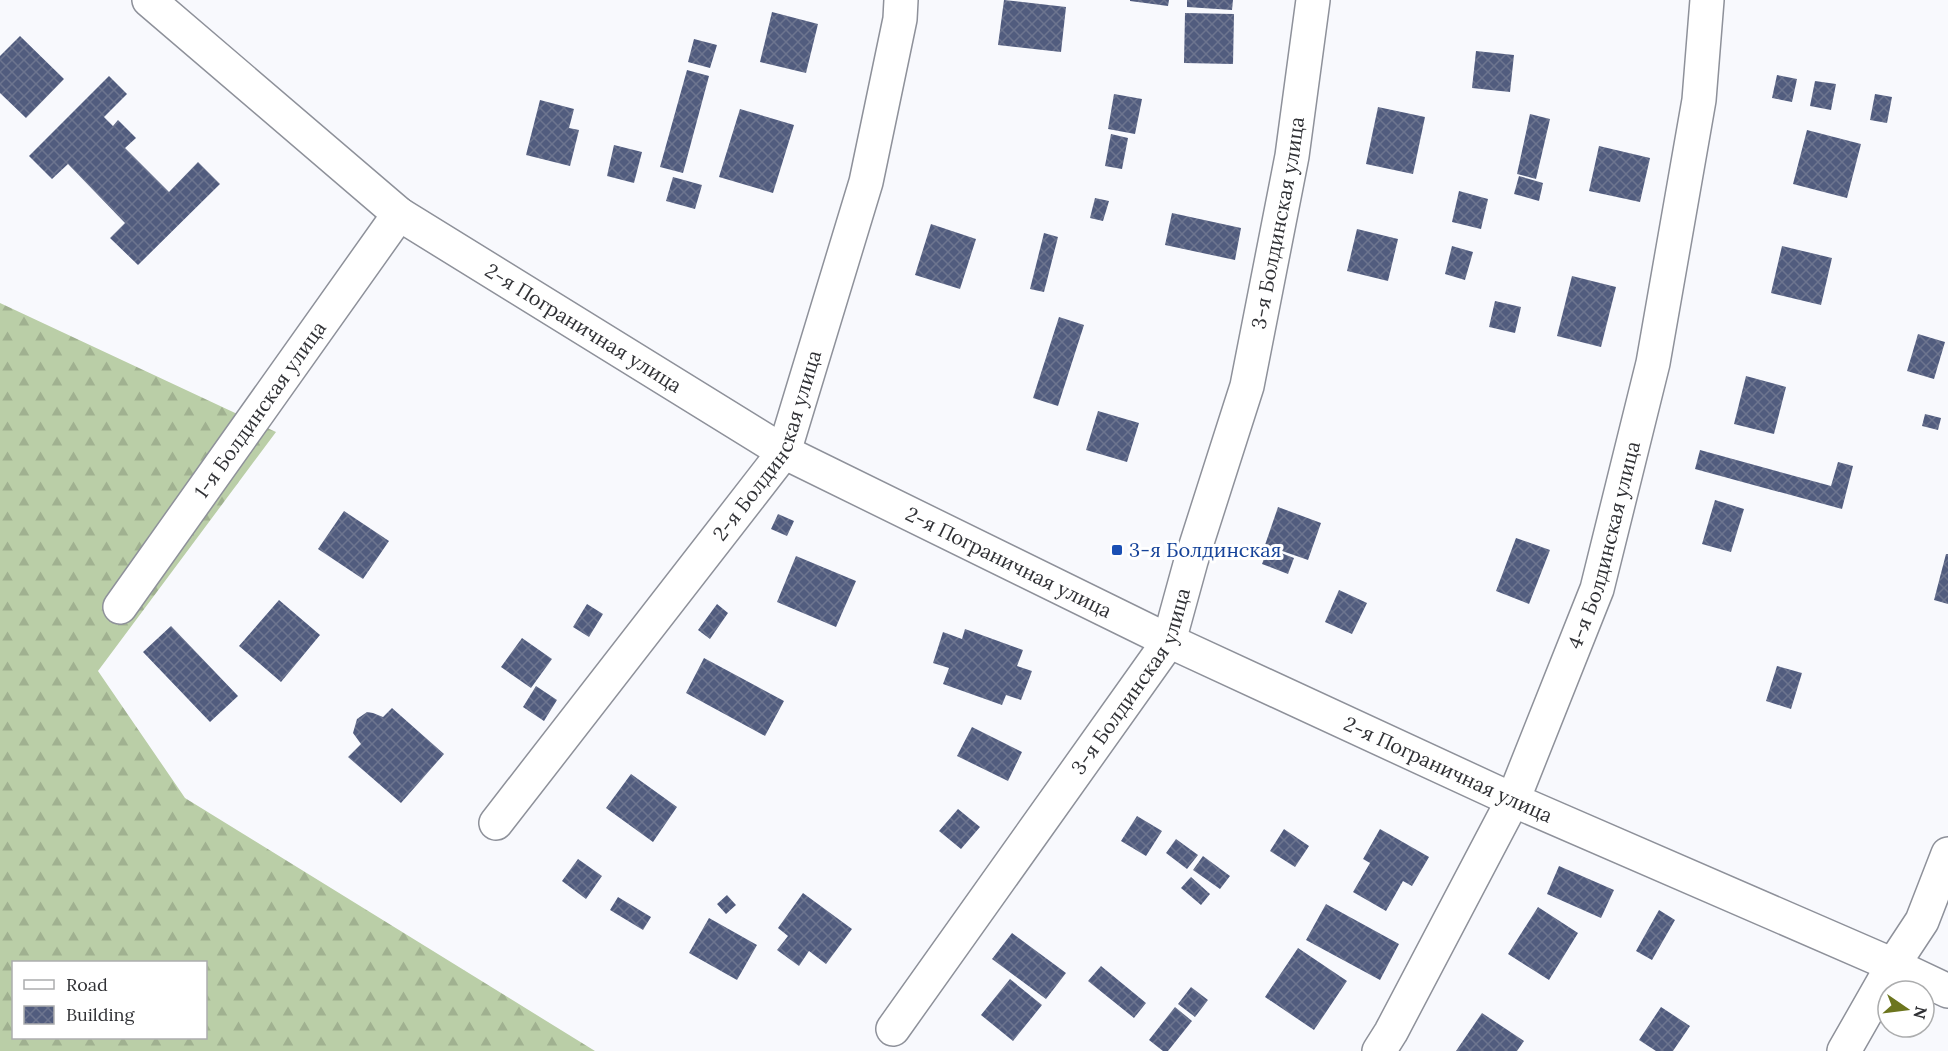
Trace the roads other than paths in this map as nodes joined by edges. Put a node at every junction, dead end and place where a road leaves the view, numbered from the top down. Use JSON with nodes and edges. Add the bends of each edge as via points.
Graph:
{"nodes":[{"id":1,"x":149,"y":0,"type":"edge"},
{"id":2,"x":901,"y":0,"type":"edge"},
{"id":3,"x":1313,"y":0,"type":"edge"},
{"id":4,"x":1707,"y":0,"type":"edge"},
{"id":5,"x":399,"y":214,"type":"junction"},
{"id":6,"x":784,"y":452,"type":"junction"},
{"id":7,"x":120,"y":607,"type":"dead end"},
{"id":8,"x":1169,"y":641,"type":"junction"},
{"id":9,"x":1513,"y":800,"type":"junction"},
{"id":10,"x":496,"y":823,"type":"dead end"},
{"id":11,"x":1948,"y":854,"type":"edge"},
{"id":12,"x":1893,"y":965,"type":"junction"},
{"id":13,"x":1948,"y":991,"type":"edge"},
{"id":14,"x":893,"y":1029,"type":"dead end"},
{"id":15,"x":1379,"y":1051,"type":"edge"},
{"id":16,"x":1844,"y":1051,"type":"edge"}],
"edges":[{"from":1,"to":5,"type":"street","name":"2-я Пограничная улица"},
{"from":2,"to":6,"type":"street","name":"2-я Болдинская улица","via":[[866,182]]},
{"from":3,"to":8,"type":"street","name":"3-я Болдинская улица","via":[[1292,156],[1247,386]]},
{"from":4,"to":9,"type":"street","name":"4-я Болдинская улица","via":[[1700,100],[1653,363],[1597,589]]},
{"from":5,"to":6,"type":"street","name":"2-я Пограничная улица"},
{"from":5,"to":7,"type":"street","name":"1-я Болдинская улица"},
{"from":6,"to":8,"type":"street","name":"2-я Пограничная улица"},
{"from":6,"to":10,"type":"street","name":"2-я Болдинская улица"},
{"from":8,"to":9,"type":"street","name":"2-я Пограничная улица"},
{"from":8,"to":14,"type":"street","name":"3-я Болдинская улица"},
{"from":9,"to":12,"type":"street","name":"2-я Пограничная улица"},
{"from":9,"to":15,"type":"street","name":"4-я Болдинская улица"},
{"from":11,"to":12,"type":"street","via":[[1922,921]]},
{"from":12,"to":13,"type":"street","name":"2-я Пограничная улица"},
{"from":12,"to":16,"type":"street"}]}
